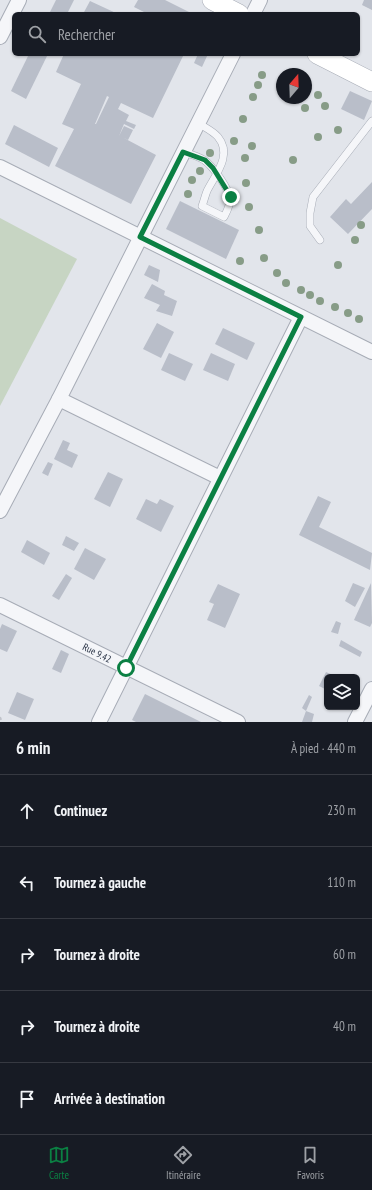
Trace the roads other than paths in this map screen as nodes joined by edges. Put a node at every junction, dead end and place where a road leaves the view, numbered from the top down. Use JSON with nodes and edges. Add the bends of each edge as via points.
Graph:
{"nodes":[{"id":1,"x":19,"y":0,"type":"edge"},
{"id":2,"x":212,"y":0,"type":"edge"},
{"id":3,"x":260,"y":0,"type":"edge"},
{"id":4,"x":13,"y":12,"type":"edge"},
{"id":5,"x":235,"y":12,"type":"edge"},
{"id":6,"x":254,"y":12,"type":"edge"},
{"id":7,"x":12,"y":14,"type":"edge"},
{"id":8,"x":0,"y":37,"type":"edge"},
{"id":9,"x":232,"y":56,"type":"edge"},
{"id":10,"x":321,"y":56,"type":"edge"},
{"id":11,"x":372,"y":82,"type":"edge"},
{"id":12,"x":372,"y":121,"type":"edge"},
{"id":13,"x":198,"y":123,"type":"junction"},
{"id":14,"x":183,"y":152,"type":"junction"},
{"id":15,"x":0,"y":167,"type":"edge"},
{"id":16,"x":217,"y":173,"type":"junction"},
{"id":17,"x":140,"y":237,"type":"junction"},
{"id":18,"x":320,"y":240,"type":"dead end"},
{"id":19,"x":301,"y":317,"type":"junction"},
{"id":20,"x":372,"y":352,"type":"edge"},
{"id":21,"x":59,"y":399,"type":"junction"},
{"id":22,"x":220,"y":478,"type":"junction"},
{"id":23,"x":0,"y":511,"type":"edge"},
{"id":24,"x":0,"y":605,"type":"edge"},
{"id":25,"x":126,"y":668,"type":"junction"},
{"id":26,"x":372,"y":689,"type":"edge"},
{"id":27,"x":98,"y":722,"type":"edge"},
{"id":28,"x":238,"y":722,"type":"edge"},
{"id":29,"x":355,"y":722,"type":"edge"}],
"edges":[{"from":1,"to":4,"type":"street"},
{"from":2,"to":5,"type":"street"},
{"from":3,"to":6,"type":"street"},
{"from":7,"to":8,"type":"street"},
{"from":9,"to":13,"type":"street"},
{"from":10,"to":11,"type":"street"},
{"from":12,"to":18,"type":"lane","via":[[313,197],[310,226]]},
{"from":13,"to":14,"type":"street"},
{"from":13,"to":16,"type":"lane","via":[[218,137],[222,145],[224,153]]},
{"from":14,"to":16,"type":"lane","via":[[205,160]]},
{"from":14,"to":17,"type":"street"},
{"from":15,"to":17,"type":"street"},
{"from":16,"to":16,"type":"lane","via":[[231,197],[224,217],[202,206]]},
{"from":17,"to":19,"type":"street"},
{"from":17,"to":21,"type":"street"},
{"from":19,"to":20,"type":"street"},
{"from":19,"to":22,"type":"street"},
{"from":21,"to":22,"type":"street"},
{"from":21,"to":23,"type":"street"},
{"from":22,"to":25,"type":"street"},
{"from":24,"to":25,"type":"street","name":"Rue 9.42"},
{"from":25,"to":27,"type":"street"},
{"from":25,"to":28,"type":"street","name":"Rue 9.42"},
{"from":26,"to":29,"type":"street"}]}
